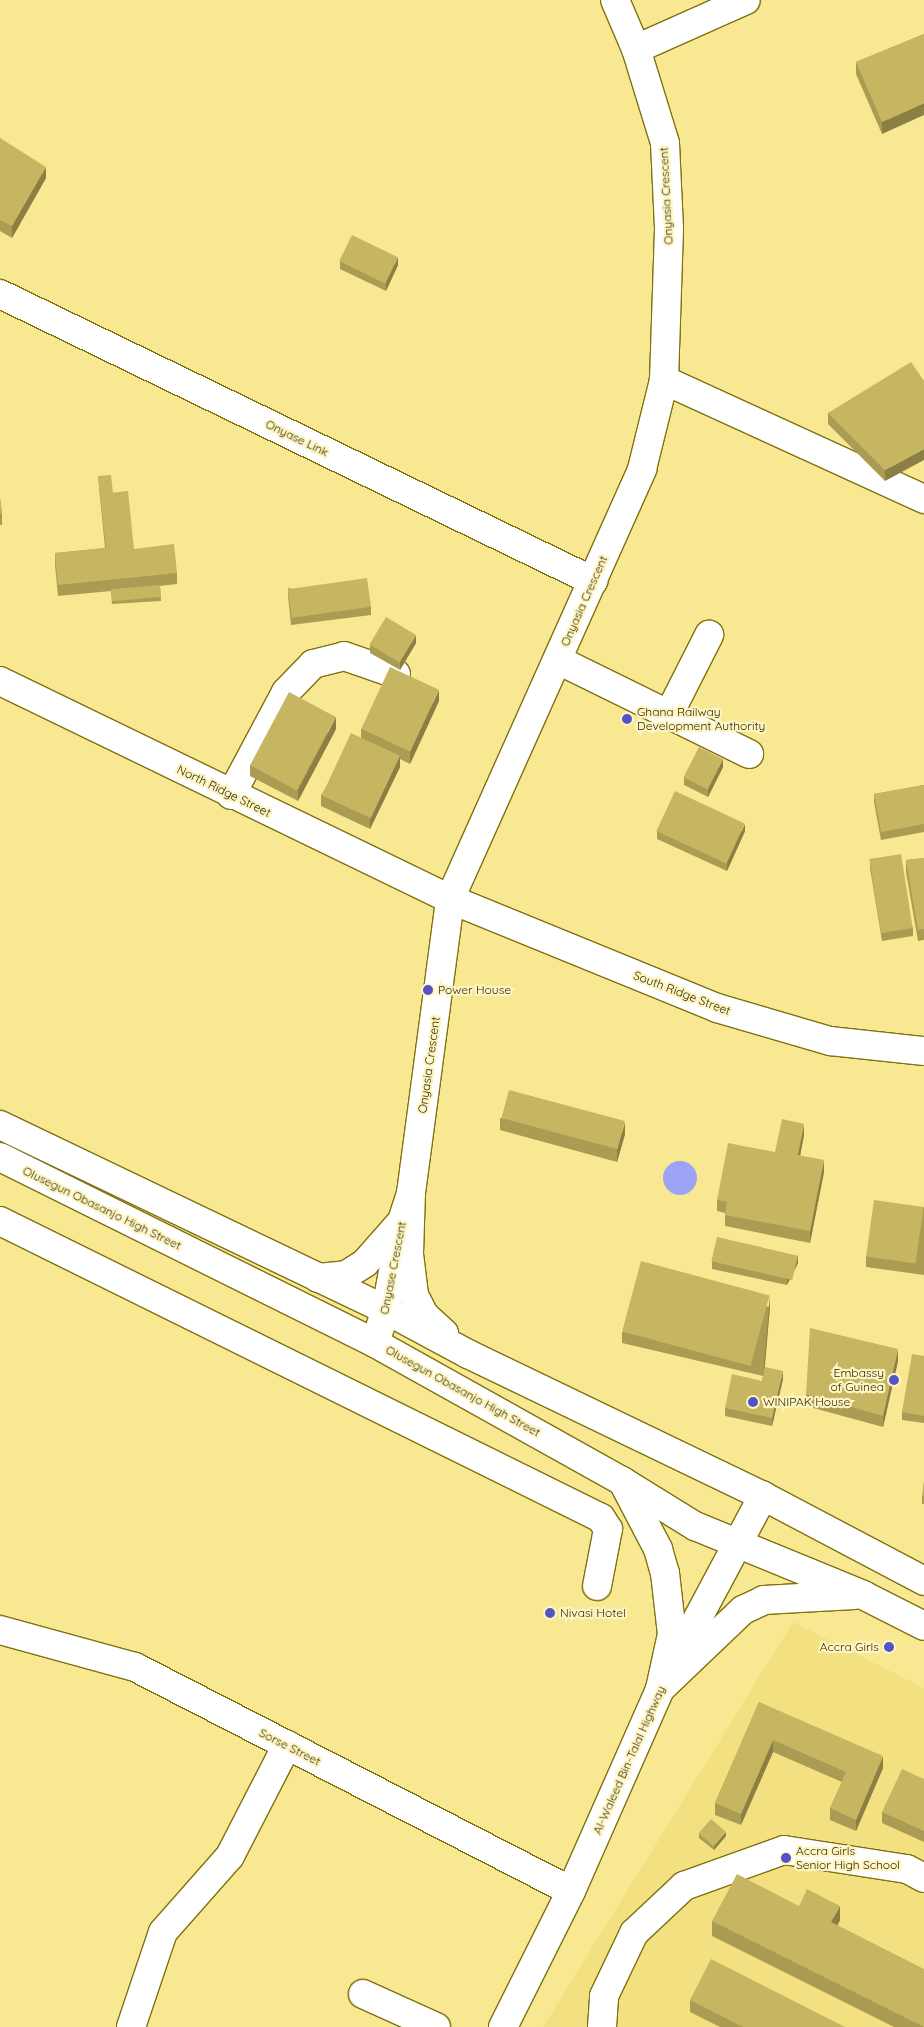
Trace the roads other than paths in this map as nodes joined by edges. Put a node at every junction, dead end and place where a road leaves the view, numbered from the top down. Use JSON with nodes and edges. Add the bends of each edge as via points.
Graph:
{"nodes":[{"id":1,"x":615,"y":0,"type":"edge"},
{"id":2,"x":746,"y":0,"type":"edge"},
{"id":3,"x":636,"y":49,"type":"junction"},
{"id":4,"x":0,"y":294,"type":"edge"},
{"id":5,"x":664,"y":380,"type":"junction"},
{"id":6,"x":924,"y":499,"type":"edge"},
{"id":7,"x":593,"y":581,"type":"junction"},
{"id":8,"x":709,"y":635,"type":"dead end"},
{"id":9,"x":558,"y":660,"type":"junction"},
{"id":10,"x":396,"y":674,"type":"edge"},
{"id":11,"x":0,"y":681,"type":"edge"},
{"id":12,"x":669,"y":714,"type":"junction"},
{"id":13,"x":748,"y":754,"type":"dead end"},
{"id":14,"x":231,"y":795,"type":"junction"},
{"id":15,"x":450,"y":899,"type":"junction"},
{"id":16,"x":924,"y":1051,"type":"edge"},
{"id":17,"x":0,"y":1125,"type":"edge"},
{"id":18,"x":0,"y":1158,"type":"edge"},
{"id":19,"x":411,"y":1193,"type":"junction"},
{"id":20,"x":0,"y":1221,"type":"edge"},
{"id":21,"x":402,"y":1222,"type":"junction"},
{"id":22,"x":318,"y":1278,"type":"junction"},
{"id":23,"x":386,"y":1310,"type":"junction"},
{"id":24,"x":375,"y":1342,"type":"junction"},
{"id":25,"x":468,"y":1354,"type":"junction"},
{"id":26,"x":622,"y":1480,"type":"junction"},
{"id":27,"x":763,"y":1496,"type":"junction"},
{"id":28,"x":740,"y":1543,"type":"junction"},
{"id":29,"x":924,"y":1581,"type":"edge"},
{"id":30,"x":597,"y":1586,"type":"dead end"},
{"id":31,"x":864,"y":1595,"type":"junction"},
{"id":32,"x":924,"y":1626,"type":"edge"},
{"id":33,"x":0,"y":1630,"type":"edge"},
{"id":34,"x":660,"y":1689,"type":"junction"},
{"id":35,"x":287,"y":1745,"type":"junction"},
{"id":36,"x":924,"y":1878,"type":"edge"},
{"id":37,"x":570,"y":1891,"type":"junction"},
{"id":38,"x":363,"y":1994,"type":"dead end"},
{"id":39,"x":131,"y":2027,"type":"edge"},
{"id":40,"x":436,"y":2027,"type":"edge"},
{"id":41,"x":503,"y":2027,"type":"edge"},
{"id":42,"x":602,"y":2027,"type":"edge"}],
"edges":[{"from":1,"to":3,"type":"street","name":"Onyasia Crescent"},
{"from":2,"to":3,"type":"street"},
{"from":3,"to":5,"type":"street","name":"Onyasia Crescent","via":[[665,143],[669,248]]},
{"from":4,"to":7,"type":"street","name":"Onyase Link"},
{"from":5,"to":6,"type":"street"},
{"from":5,"to":7,"type":"street","name":"Onyasia Crescent","via":[[642,469]]},
{"from":7,"to":9,"type":"street","name":"Onyasia Crescent"},
{"from":8,"to":12,"type":"street"},
{"from":9,"to":12,"type":"street"},
{"from":9,"to":15,"type":"street","name":"Onyasia Crescent"},
{"from":10,"to":14,"type":"street","via":[[344,656],[313,664],[286,692]]},
{"from":11,"to":14,"type":"street","name":"North Ridge Street"},
{"from":12,"to":13,"type":"street"},
{"from":14,"to":15,"type":"street","name":"North Ridge Street"},
{"from":15,"to":16,"type":"street","name":"South Ridge Street","via":[[716,1008],[830,1041]]},
{"from":15,"to":19,"type":"street","name":"Onyasia Crescent"},
{"from":17,"to":22,"type":"street"},
{"from":18,"to":24,"type":"street","name":"Olusegun Obasanjo High Street"},
{"from":19,"to":21,"type":"street","name":"Onyase Crescent"},
{"from":19,"to":25,"type":"street","via":[[409,1254],[414,1295],[424,1315]]},
{"from":20,"to":30,"type":"street","via":[[601,1518],[608,1528]]},
{"from":21,"to":22,"type":"street","via":[[365,1263],[346,1276]]},
{"from":21,"to":23,"type":"street","name":"Onyase Crescent"},
{"from":22,"to":23,"type":"street"},
{"from":23,"to":24,"type":"street","name":"Onyase Crescent"},
{"from":23,"to":25,"type":"street"},
{"from":24,"to":26,"type":"street","name":"Olusegun Obasanjo High Street"},
{"from":25,"to":27,"type":"street"},
{"from":26,"to":28,"type":"street","name":"Olusegun Obasanjo High Street","via":[[695,1526]]},
{"from":26,"to":34,"type":"street","via":[[658,1550],[666,1573],[672,1634]]},
{"from":27,"to":28,"type":"street","name":"Al-Waleed Bin-Talal Highway"},
{"from":27,"to":29,"type":"street"},
{"from":28,"to":31,"type":"street","name":"Olusegun Obasanjo High Street"},
{"from":28,"to":34,"type":"street","name":"Al-Waleed Bin-Talal Highway"},
{"from":31,"to":32,"type":"street","name":"Olusegun Obasanjo High Street"},
{"from":31,"to":34,"type":"street","via":[[764,1600],[743,1610]]},
{"from":33,"to":35,"type":"street","name":"Sorse Street","via":[[134,1667]]},
{"from":34,"to":37,"type":"street","name":"Al-Waleed Bin-Talal Highway"},
{"from":35,"to":37,"type":"street","name":"Sorse Street"},
{"from":35,"to":39,"type":"street","via":[[230,1856],[163,1932]]},
{"from":36,"to":42,"type":"street","via":[[906,1869],[784,1850],[684,1886],[634,1933],[604,1996]]},
{"from":37,"to":41,"type":"street","name":"Al-Waleed Bin-Talal Highway"},
{"from":38,"to":40,"type":"street"}]}
